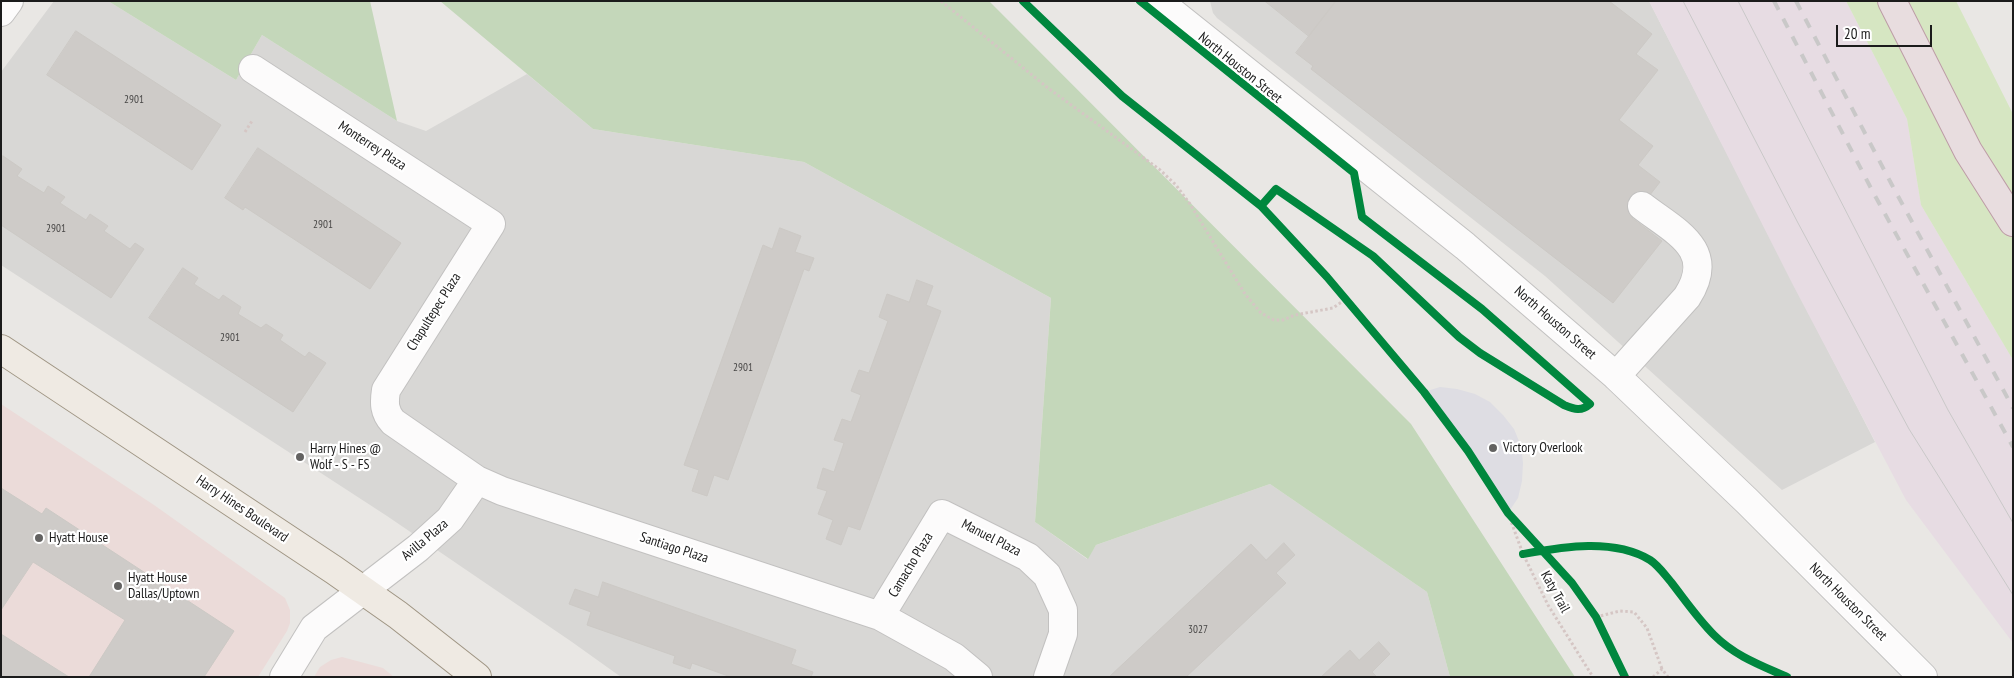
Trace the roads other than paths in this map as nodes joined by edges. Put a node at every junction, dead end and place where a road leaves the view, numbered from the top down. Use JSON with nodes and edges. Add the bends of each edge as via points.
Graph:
{"nodes":[{"id":1,"x":9,"y":1,"type":"edge"},
{"id":2,"x":1158,"y":1,"type":"edge"},
{"id":3,"x":1892,"y":1,"type":"edge"},
{"id":4,"x":1,"y":12,"type":"edge"},
{"id":5,"x":252,"y":69,"type":"dead end"},
{"id":6,"x":1642,"y":206,"type":"dead end"},
{"id":7,"x":2013,"y":222,"type":"edge"},
{"id":8,"x":491,"y":224,"type":"joint"},
{"id":9,"x":1,"y":349,"type":"edge"},
{"id":10,"x":1616,"y":376,"type":"junction"},
{"id":11,"x":384,"y":403,"type":"joint"},
{"id":12,"x":477,"y":480,"type":"junction"},
{"id":13,"x":942,"y":514,"type":"joint"},
{"id":14,"x":362,"y":590,"type":"junction"},
{"id":15,"x":880,"y":616,"type":"junction"},
{"id":16,"x":284,"y":677,"type":"edge"},
{"id":17,"x":477,"y":677,"type":"edge"},
{"id":18,"x":978,"y":677,"type":"edge"},
{"id":19,"x":1048,"y":677,"type":"edge"},
{"id":20,"x":1923,"y":677,"type":"edge"}],
"edges":[{"from":1,"to":4,"type":"street"},
{"from":2,"to":10,"type":"street","name":"North Houston Street","via":[[1465,246]]},
{"from":3,"to":7,"type":"highway","via":[[1968,151]]},
{"from":5,"to":8,"type":"street","name":"Monterrey Plaza"},
{"from":6,"to":10,"type":"street","via":[[1682,234],[1697,258],[1698,272],[1687,297]]},
{"from":8,"to":11,"type":"street","name":"Chapultepec Plaza","via":[[393,377]]},
{"from":9,"to":14,"type":"main road","name":"Harry Hines Boulevard"},
{"from":10,"to":20,"type":"street","name":"North Houston Street"},
{"from":11,"to":12,"type":"street","name":"Santiago Plaza","via":[[393,422]]},
{"from":12,"to":14,"type":"street","name":"Avilla Plaza","via":[[450,519]]},
{"from":12,"to":15,"type":"street","name":"Santiago Plaza"},
{"from":13,"to":15,"type":"street","name":"Camacho Plaza"},
{"from":13,"to":19,"type":"street","name":"Manuel Plaza","via":[[1028,557],[1047,575],[1062,610],[1062,634]]},
{"from":14,"to":16,"type":"street","name":"Avilla Plaza","via":[[314,628]]},
{"from":14,"to":17,"type":"main road","name":"Harry Hines Boulevard"},
{"from":15,"to":18,"type":"street","name":"Santiago Plaza","via":[[954,657]]}]}
